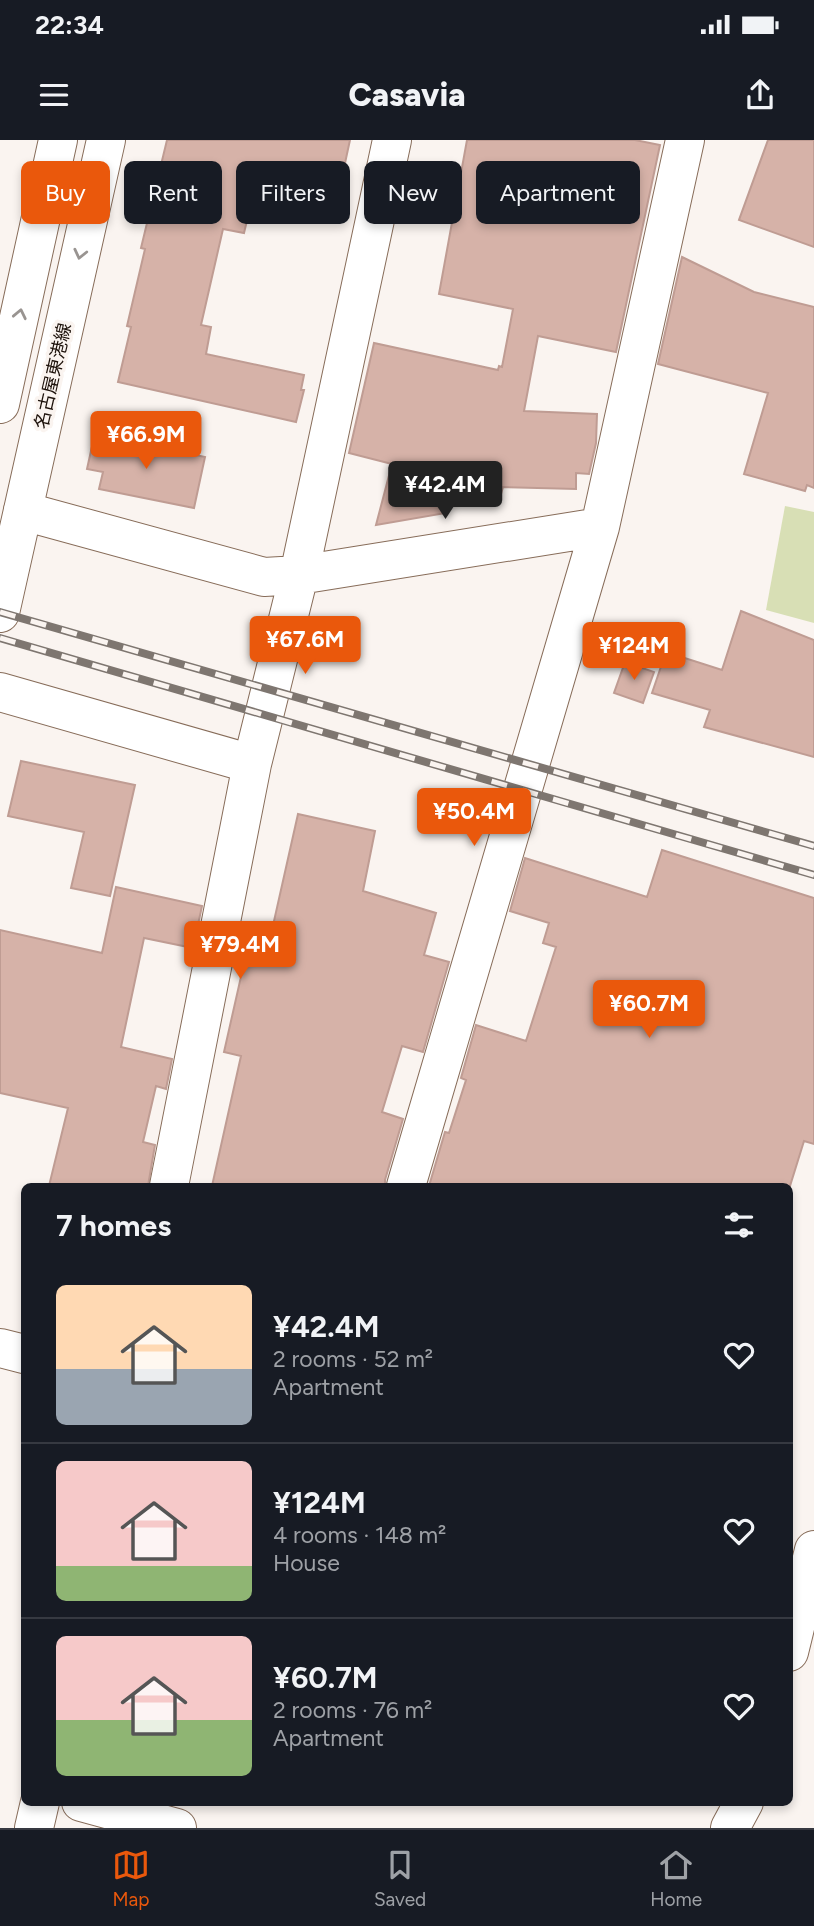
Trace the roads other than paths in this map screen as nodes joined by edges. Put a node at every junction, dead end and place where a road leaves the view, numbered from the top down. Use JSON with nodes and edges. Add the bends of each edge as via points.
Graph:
{"nodes":[{"id":1,"x":58,"y":140,"type":"edge"},
{"id":2,"x":106,"y":140,"type":"edge"},
{"id":3,"x":392,"y":140,"type":"edge"},
{"id":4,"x":685,"y":140,"type":"edge"},
{"id":5,"x":0,"y":404,"type":"edge"},
{"id":6,"x":23,"y":511,"type":"junction"},
{"id":7,"x":600,"y":527,"type":"junction"},
{"id":8,"x":299,"y":575,"type":"junction"},
{"id":9,"x":0,"y":613,"type":"edge"},
{"id":10,"x":0,"y":692,"type":"edge"},
{"id":11,"x":252,"y":764,"type":"junction"},
{"id":12,"x":170,"y":1183,"type":"edge"},
{"id":13,"x":407,"y":1183,"type":"edge"},
{"id":14,"x":0,"y":1348,"type":"edge"},
{"id":15,"x":21,"y":1353,"type":"edge"},
{"id":16,"x":814,"y":1550,"type":"edge"},
{"id":17,"x":793,"y":1636,"type":"edge"},
{"id":18,"x":39,"y":1806,"type":"edge"},
{"id":19,"x":96,"y":1806,"type":"edge"},
{"id":20,"x":742,"y":1806,"type":"edge"},
{"id":21,"x":34,"y":1828,"type":"edge"},
{"id":22,"x":177,"y":1828,"type":"edge"},
{"id":23,"x":730,"y":1828,"type":"edge"}],
"edges":[{"from":5,"to":1,"type":"street","one_way":true},
{"from":2,"to":6,"type":"street","name":"名古屋東港線","one_way":true},
{"from":3,"to":8,"type":"street"},
{"from":4,"to":7,"type":"street"},
{"from":6,"to":8,"type":"street","via":[[264,577]]},
{"from":6,"to":9,"type":"street","name":"名古屋東港線"},
{"from":7,"to":8,"type":"street"},
{"from":7,"to":13,"type":"street"},
{"from":8,"to":11,"type":"street"},
{"from":10,"to":11,"type":"street"},
{"from":11,"to":12,"type":"street"},
{"from":14,"to":15,"type":"street"},
{"from":16,"to":17,"type":"street"},
{"from":18,"to":21,"type":"street"},
{"from":19,"to":22,"type":"street"},
{"from":20,"to":23,"type":"street"}]}
